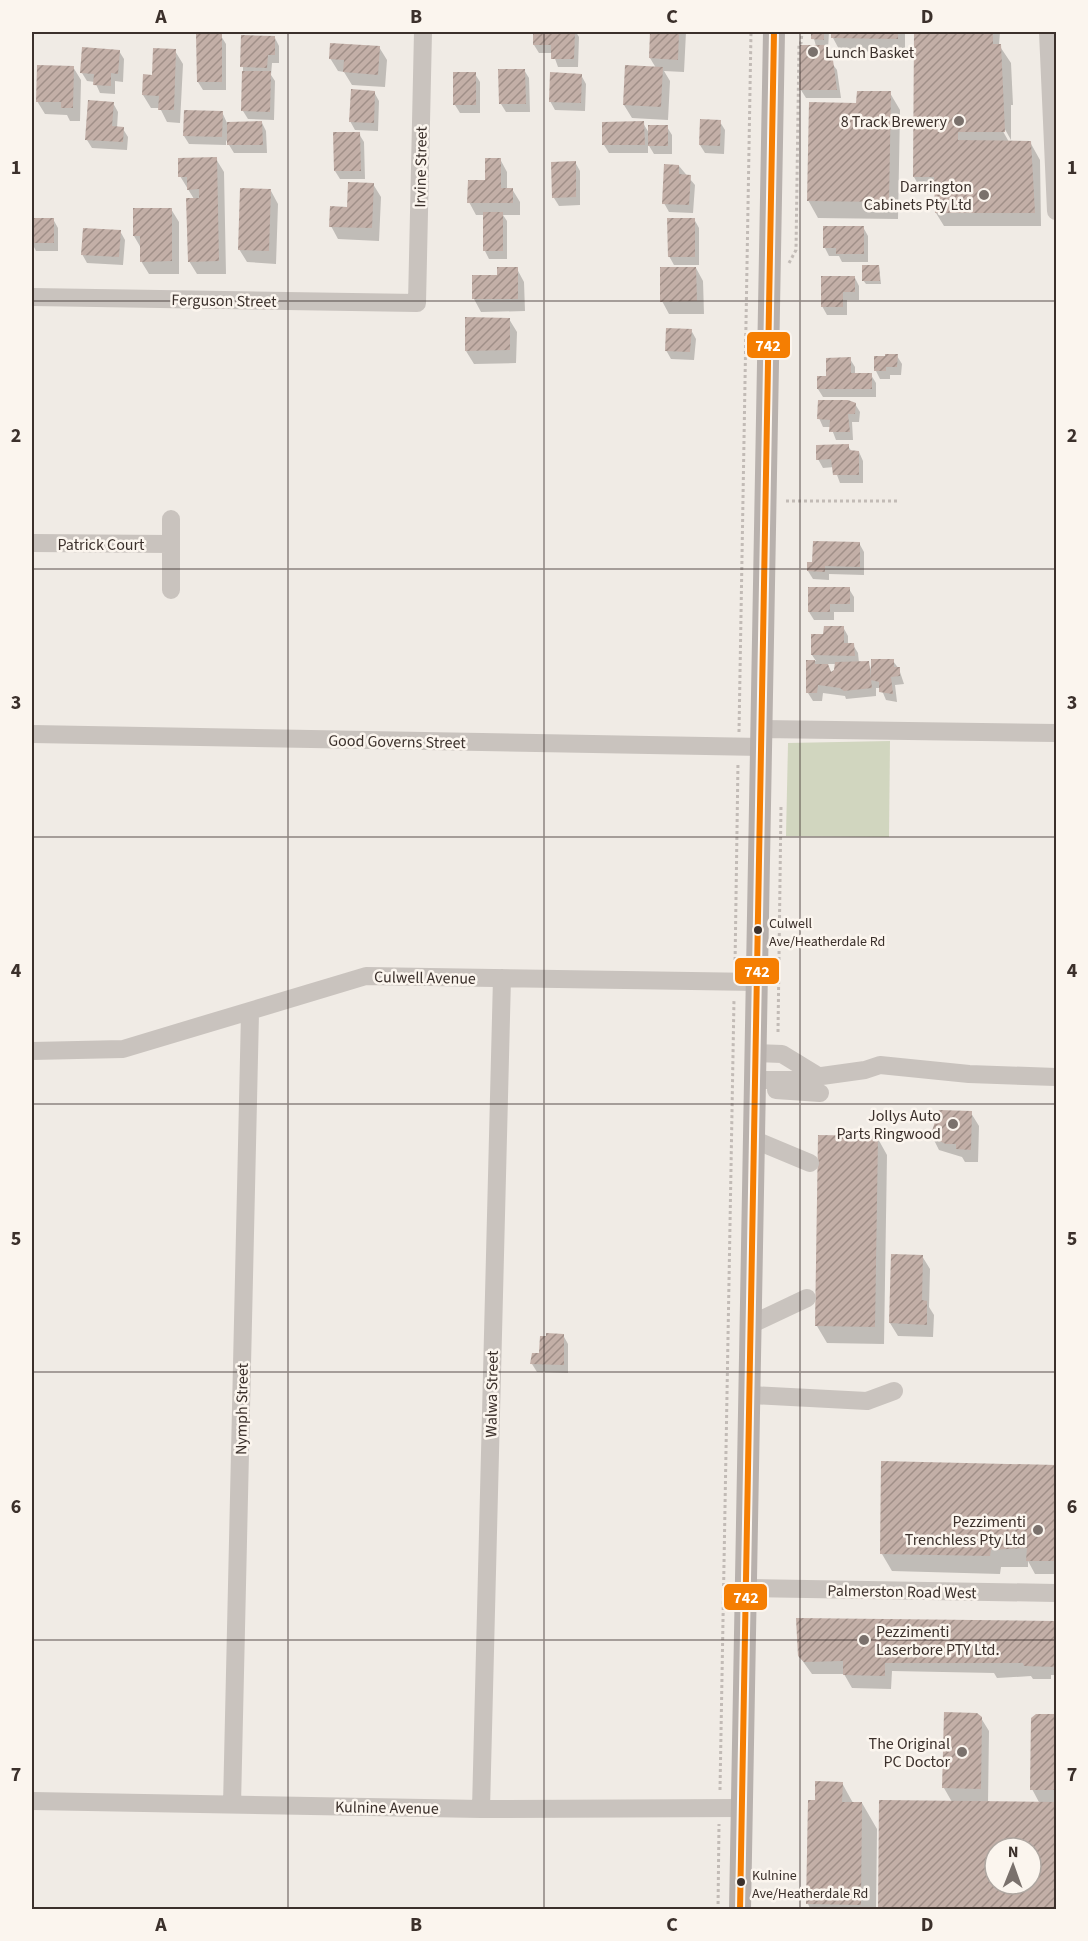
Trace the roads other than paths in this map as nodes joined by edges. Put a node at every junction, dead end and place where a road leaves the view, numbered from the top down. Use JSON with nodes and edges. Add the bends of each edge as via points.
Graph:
{"nodes":[{"id":1,"x":423,"y":32,"type":"edge"},
{"id":2,"x":774,"y":32,"type":"edge"},
{"id":3,"x":1048,"y":32,"type":"edge"},
{"id":4,"x":1056,"y":211,"type":"edge"},
{"id":5,"x":32,"y":297,"type":"edge"},
{"id":6,"x":417,"y":303,"type":"joint"},
{"id":7,"x":171,"y":519,"type":"dead end"},
{"id":8,"x":32,"y":543,"type":"edge"},
{"id":9,"x":170,"y":544,"type":"junction"},
{"id":10,"x":171,"y":590,"type":"dead end"},
{"id":11,"x":1056,"y":733,"type":"edge"},
{"id":12,"x":32,"y":734,"type":"edge"},
{"id":13,"x":762,"y":738,"type":"junction"},
{"id":14,"x":502,"y":978,"type":"junction"},
{"id":15,"x":758,"y":982,"type":"junction"},
{"id":16,"x":250,"y":1013,"type":"junction"},
{"id":17,"x":32,"y":1051,"type":"edge"},
{"id":18,"x":757,"y":1053,"type":"junction"},
{"id":19,"x":1056,"y":1077,"type":"edge"},
{"id":20,"x":756,"y":1085,"type":"junction"},
{"id":21,"x":819,"y":1085,"type":"junction"},
{"id":22,"x":755,"y":1140,"type":"junction"},
{"id":23,"x":810,"y":1163,"type":"dead end"},
{"id":24,"x":807,"y":1298,"type":"dead end"},
{"id":25,"x":752,"y":1324,"type":"junction"},
{"id":26,"x":894,"y":1391,"type":"dead end"},
{"id":27,"x":751,"y":1395,"type":"junction"},
{"id":28,"x":747,"y":1588,"type":"junction"},
{"id":29,"x":1056,"y":1593,"type":"edge"},
{"id":30,"x":32,"y":1801,"type":"edge"},
{"id":31,"x":232,"y":1805,"type":"junction"},
{"id":32,"x":742,"y":1808,"type":"junction"},
{"id":33,"x":481,"y":1809,"type":"junction"},
{"id":34,"x":741,"y":1910,"type":"edge"}],
"edges":[{"from":1,"to":6,"type":"street","name":"Irvine Street"},
{"from":2,"to":13,"type":"main road"},
{"from":3,"to":4,"type":"street"},
{"from":5,"to":6,"type":"street","name":"Ferguson Street"},
{"from":7,"to":9,"type":"street"},
{"from":8,"to":9,"type":"street","name":"Patrick Court"},
{"from":9,"to":10,"type":"street"},
{"from":11,"to":13,"type":"street","name":"Good Governs Street"},
{"from":12,"to":13,"type":"street","name":"Good Governs Street"},
{"from":13,"to":15,"type":"main road"},
{"from":14,"to":15,"type":"street","name":"Culwell Avenue"},
{"from":14,"to":16,"type":"street","name":"Culwell Avenue","via":[[366,976]]},
{"from":14,"to":33,"type":"street","name":"Walwa Street"},
{"from":15,"to":18,"type":"main road"},
{"from":16,"to":17,"type":"street","name":"Culwell Avenue","via":[[123,1049]]},
{"from":16,"to":31,"type":"street","name":"Nymph Street"},
{"from":18,"to":20,"type":"main road"},
{"from":18,"to":21,"type":"street","via":[[782,1054]]},
{"from":19,"to":21,"type":"street","via":[[880,1065]]},
{"from":20,"to":21,"type":"street","via":[[793,1080]]},
{"from":20,"to":22,"type":"main road"},
{"from":22,"to":23,"type":"street"},
{"from":22,"to":25,"type":"main road"},
{"from":24,"to":25,"type":"street"},
{"from":25,"to":27,"type":"main road"},
{"from":26,"to":27,"type":"street","via":[[867,1401]]},
{"from":27,"to":28,"type":"main road"},
{"from":28,"to":29,"type":"street","name":"Palmerston Road West"},
{"from":28,"to":32,"type":"main road"},
{"from":30,"to":31,"type":"street","name":"Kulnine Avenue"},
{"from":31,"to":33,"type":"street","name":"Kulnine Avenue"},
{"from":32,"to":33,"type":"street","name":"Kulnine Avenue"},
{"from":32,"to":34,"type":"main road"}]}
